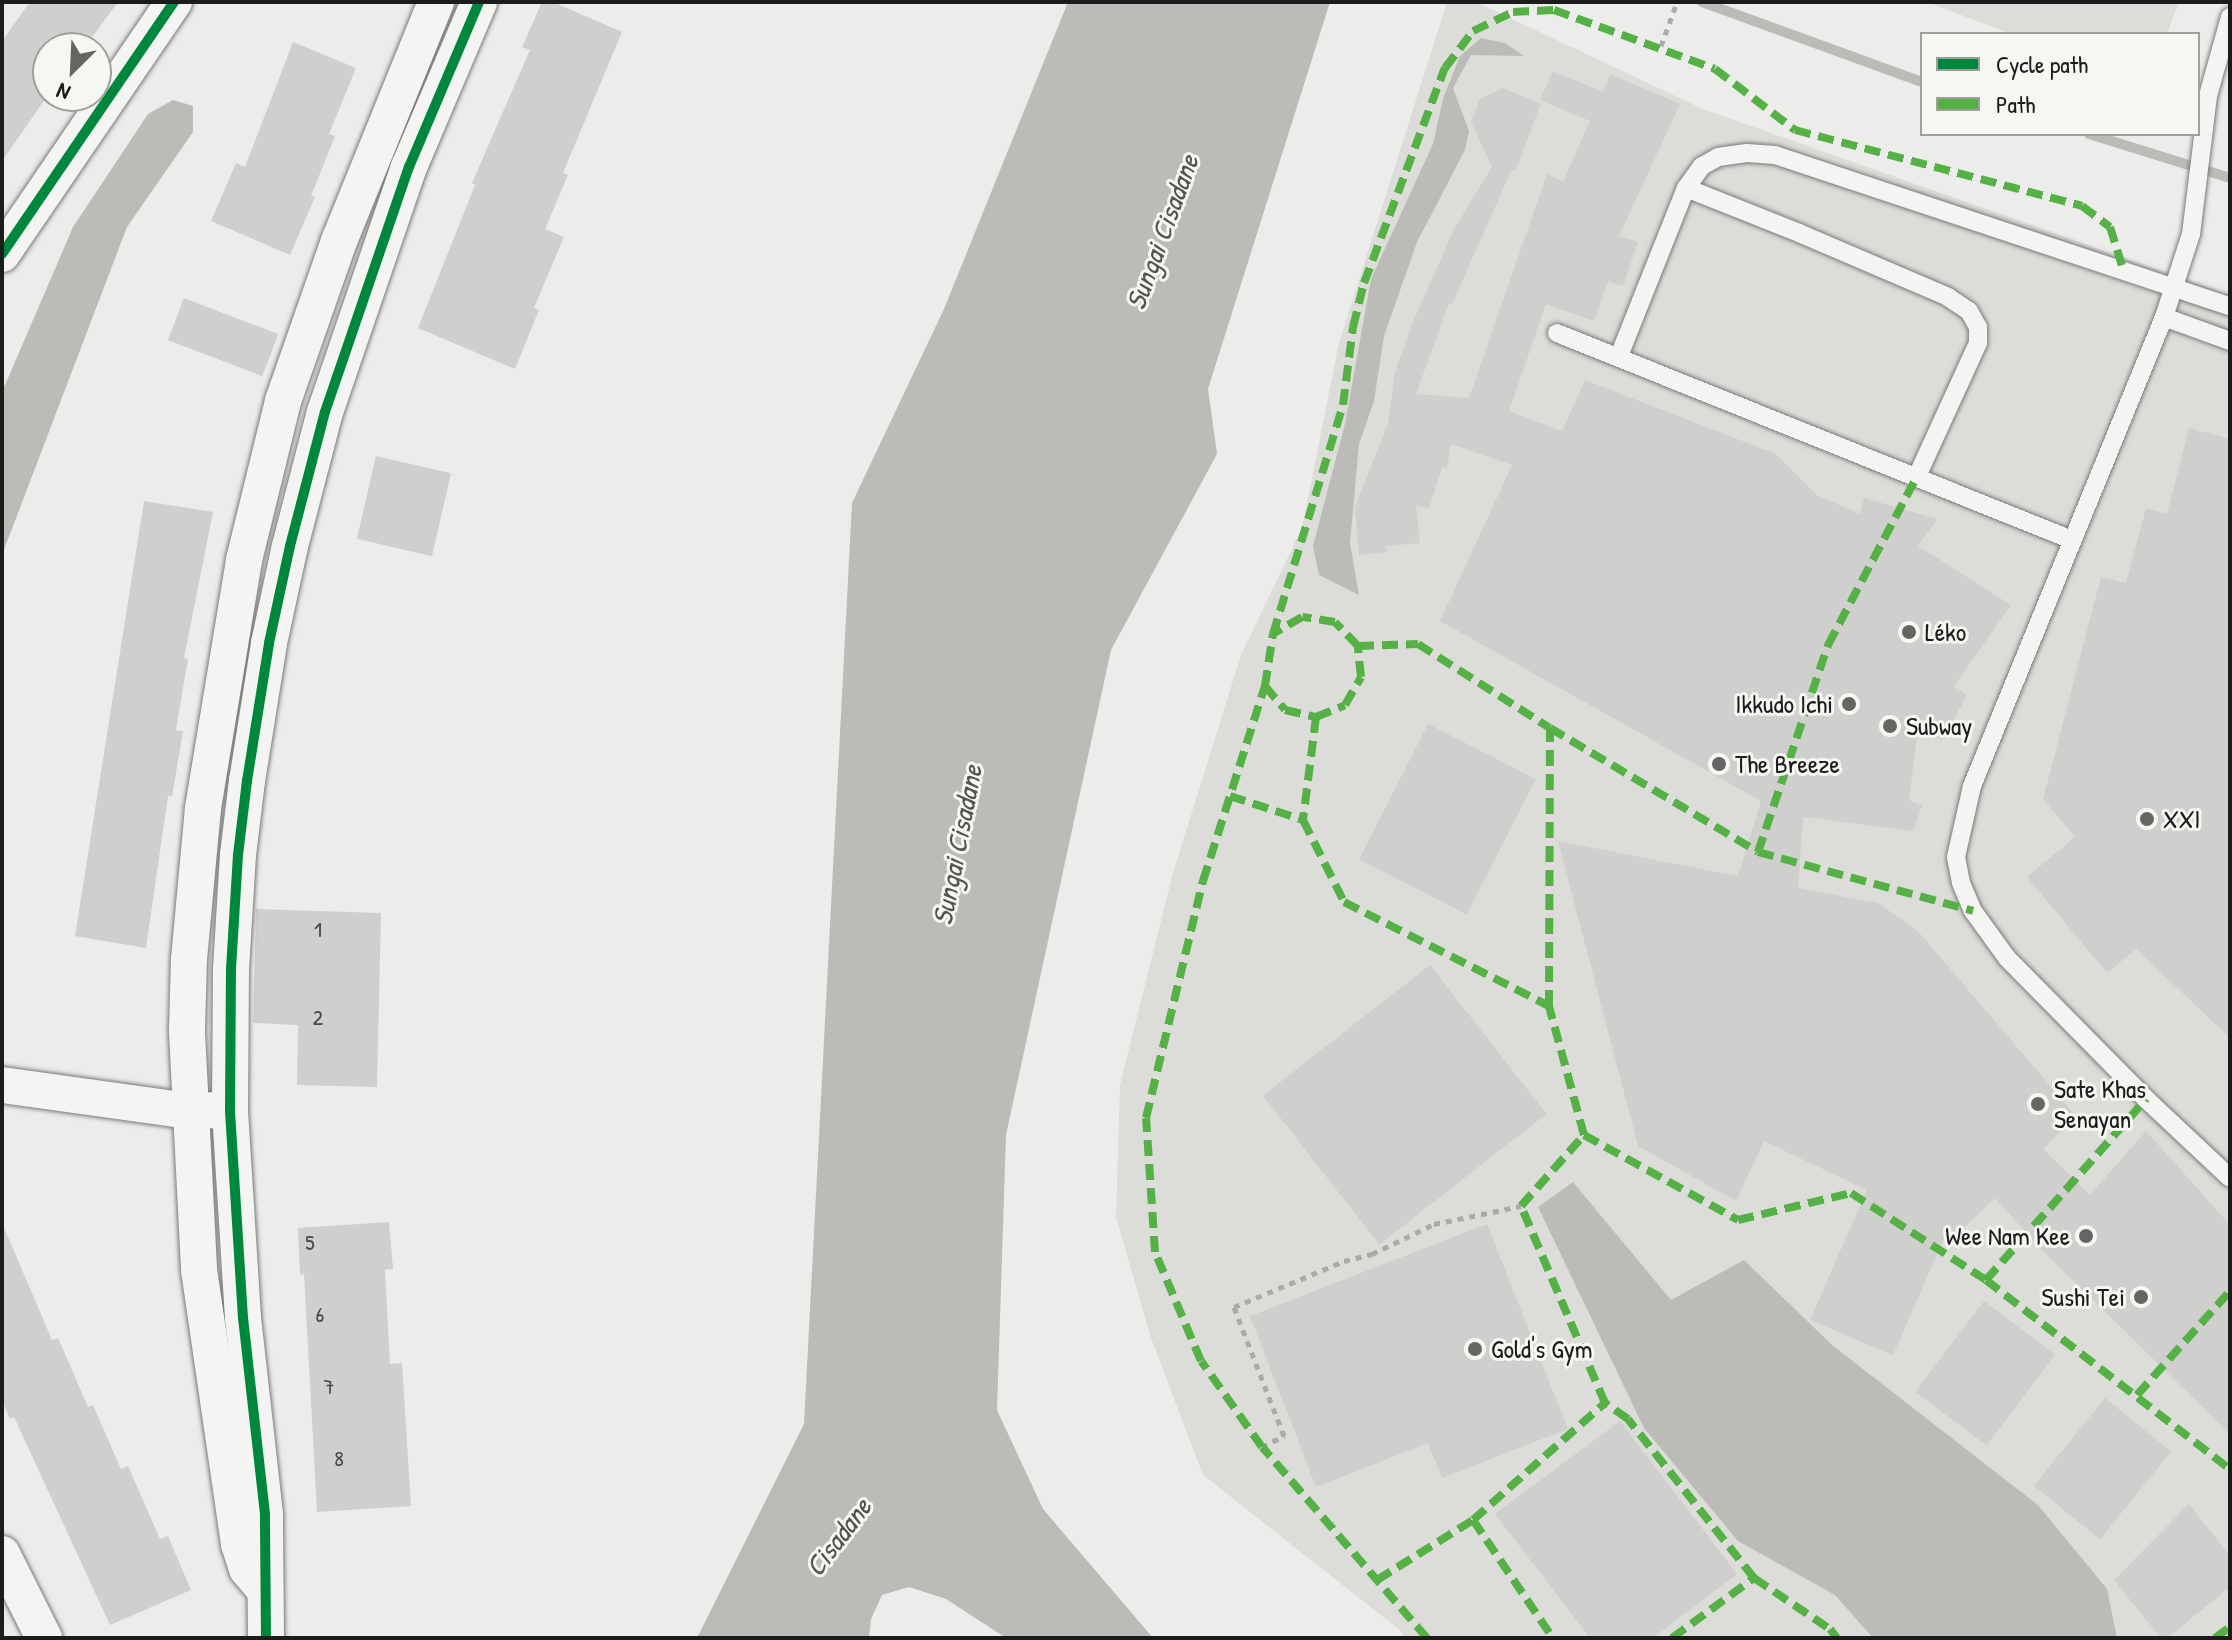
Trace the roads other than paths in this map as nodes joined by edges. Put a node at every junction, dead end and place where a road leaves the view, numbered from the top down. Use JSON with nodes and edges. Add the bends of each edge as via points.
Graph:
{"nodes":[{"id":1,"x":174,"y":2,"type":"edge"},
{"id":2,"x":436,"y":2,"type":"edge"},
{"id":3,"x":479,"y":2,"type":"edge"},
{"id":4,"x":2230,"y":17,"type":"edge"},
{"id":5,"x":373,"y":154,"type":"junction"},
{"id":6,"x":409,"y":167,"type":"junction"},
{"id":7,"x":1686,"y":188,"type":"junction"},
{"id":8,"x":2,"y":254,"type":"edge"},
{"id":9,"x":2173,"y":289,"type":"junction"},
{"id":10,"x":2230,"y":306,"type":"edge"},
{"id":11,"x":2164,"y":317,"type":"junction"},
{"id":12,"x":1557,"y":333,"type":"dead end"},
{"id":13,"x":2230,"y":341,"type":"edge"},
{"id":14,"x":1619,"y":356,"type":"junction"},
{"id":15,"x":1917,"y":476,"type":"junction"},
{"id":16,"x":2072,"y":540,"type":"junction"},
{"id":17,"x":231,"y":632,"type":"junction"},
{"id":18,"x":269,"y":643,"type":"junction"},
{"id":19,"x":2,"y":1085,"type":"edge"},
{"id":20,"x":230,"y":1110,"type":"junction"},
{"id":21,"x":189,"y":1111,"type":"junction"},
{"id":22,"x":2230,"y":1178,"type":"edge"},
{"id":23,"x":243,"y":1318,"type":"junction"},
{"id":24,"x":207,"y":1326,"type":"junction"},
{"id":25,"x":2,"y":1554,"type":"edge"},
{"id":26,"x":263,"y":1588,"type":"junction"},
{"id":27,"x":44,"y":1638,"type":"edge"},
{"id":28,"x":266,"y":1638,"type":"edge"}],
"edges":[{"from":1,"to":8,"type":"street"},
{"from":2,"to":5,"type":"street"},
{"from":3,"to":6,"type":"street"},
{"from":4,"to":9,"type":"lane","via":[[2208,96],[2191,234]]},
{"from":5,"to":6,"type":"street"},
{"from":5,"to":17,"type":"street","via":[[283,401]]},
{"from":6,"to":18,"type":"street","via":[[325,412]]},
{"from":7,"to":9,"type":"lane","via":[[1702,166],[1718,157],[1775,155]]},
{"from":7,"to":14,"type":"lane"},
{"from":7,"to":15,"type":"lane","via":[[1884,269],[1969,311],[1978,327],[1978,343]]},
{"from":9,"to":10,"type":"lane"},
{"from":9,"to":11,"type":"lane"},
{"from":11,"to":13,"type":"lane"},
{"from":11,"to":16,"type":"lane"},
{"from":12,"to":14,"type":"lane"},
{"from":14,"to":15,"type":"lane"},
{"from":15,"to":16,"type":"lane"},
{"from":16,"to":22,"type":"lane","via":[[1972,786],[1956,857],[1961,883],[1973,911],[2007,958]]},
{"from":17,"to":18,"type":"street"},
{"from":17,"to":21,"type":"street","via":[[197,856],[188,987]]},
{"from":18,"to":20,"type":"street","via":[[238,855]]},
{"from":19,"to":21,"type":"street"},
{"from":20,"to":21,"type":"street"},
{"from":20,"to":23,"type":"street"},
{"from":21,"to":24,"type":"street"},
{"from":23,"to":24,"type":"street"},
{"from":23,"to":26,"type":"street","via":[[265,1514]]},
{"from":24,"to":26,"type":"street","via":[[239,1544],[247,1569]]},
{"from":25,"to":27,"type":"street"},
{"from":26,"to":28,"type":"street"}]}
